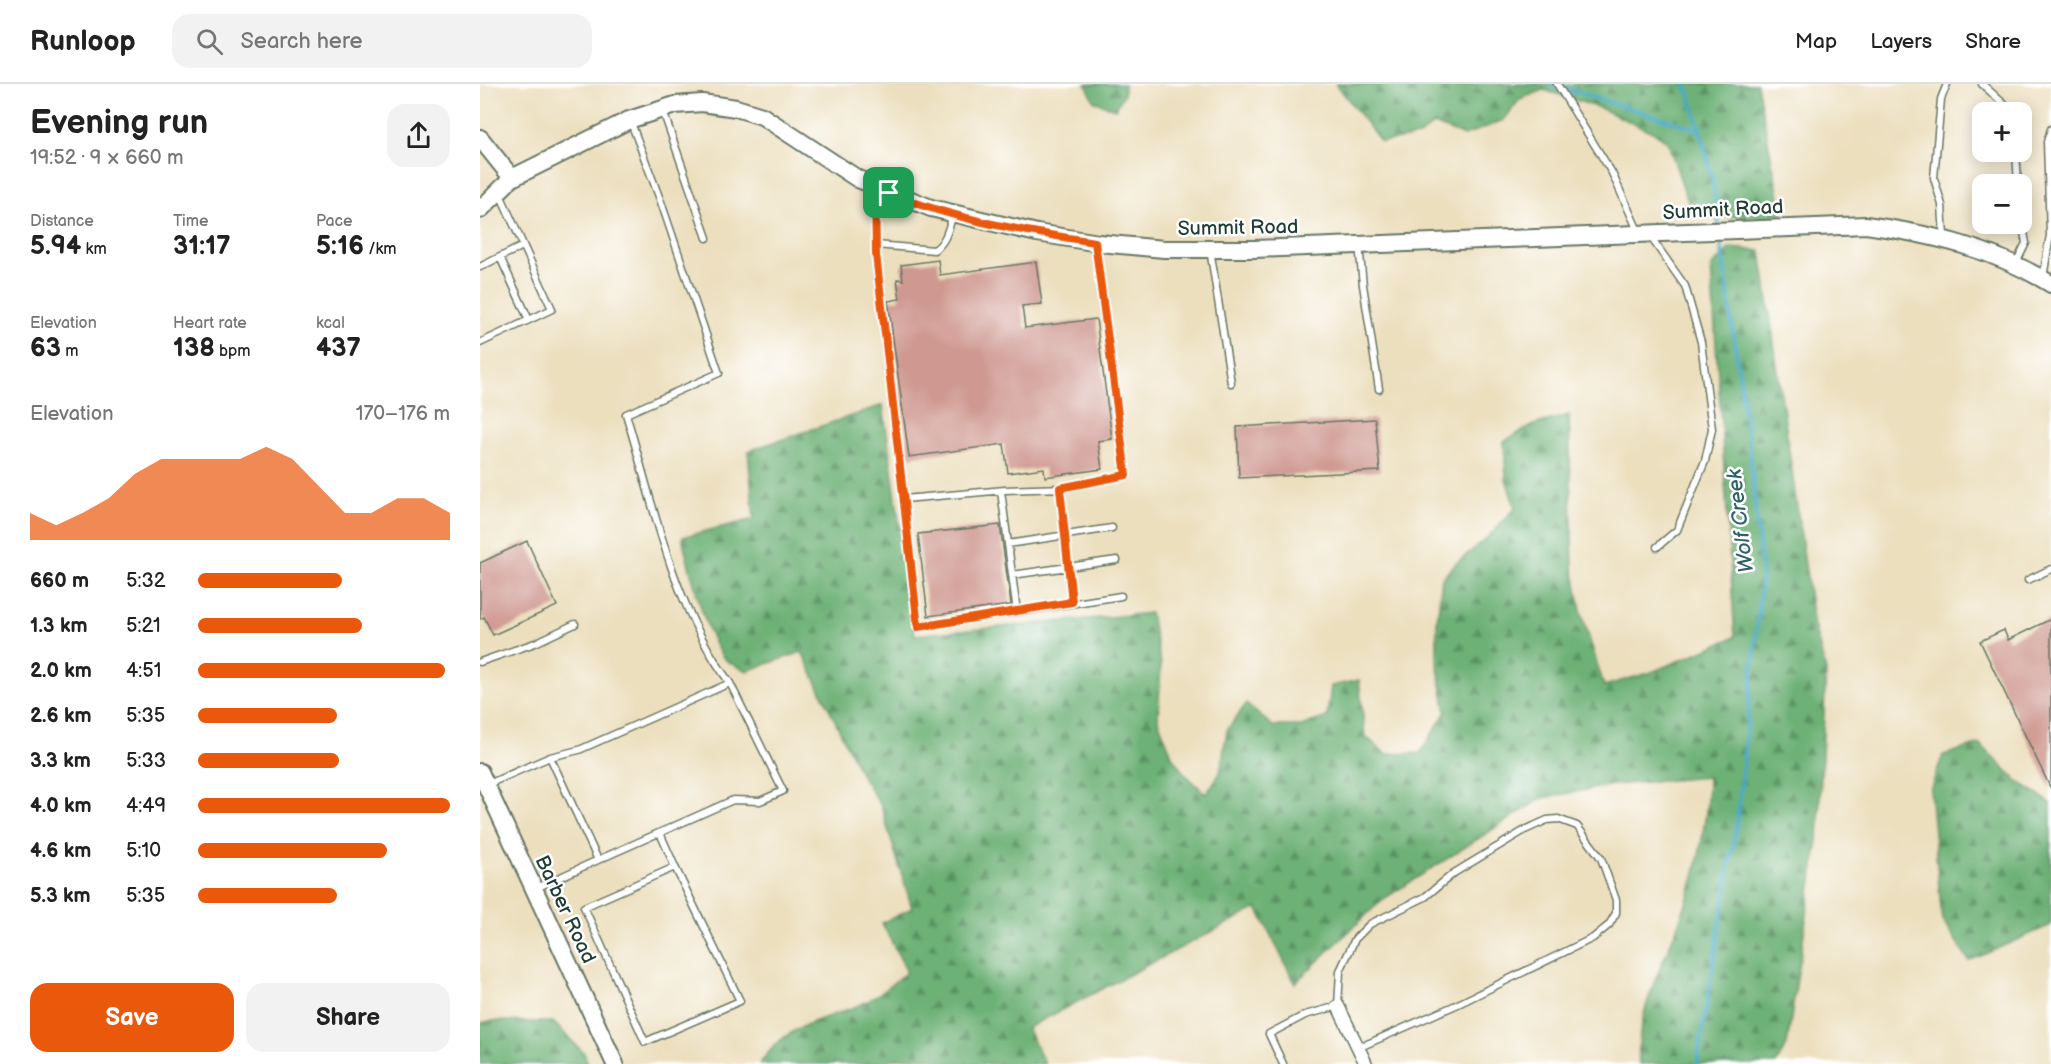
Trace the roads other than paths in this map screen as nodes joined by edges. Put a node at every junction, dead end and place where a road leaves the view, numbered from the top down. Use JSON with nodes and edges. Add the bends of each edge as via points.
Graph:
{"nodes":[{"id":1,"x":1557,"y":84,"type":"edge"},
{"id":2,"x":1947,"y":84,"type":"edge"},
{"id":3,"x":1982,"y":84,"type":"edge"},
{"id":4,"x":2002,"y":102,"type":"edge"},
{"id":5,"x":662,"y":108,"type":"junction"},
{"id":6,"x":629,"y":120,"type":"junction"},
{"id":7,"x":2051,"y":129,"type":"edge"},
{"id":8,"x":480,"y":138,"type":"edge"},
{"id":9,"x":512,"y":178,"type":"junction"},
{"id":10,"x":875,"y":187,"type":"junction"},
{"id":11,"x":498,"y":191,"type":"junction"},
{"id":12,"x":480,"y":210,"type":"edge"},
{"id":13,"x":953,"y":213,"type":"junction"},
{"id":14,"x":1644,"y":233,"type":"junction"},
{"id":15,"x":2024,"y":234,"type":"edge"},
{"id":16,"x":707,"y":238,"type":"dead end"},
{"id":17,"x":1944,"y":239,"type":"junction"},
{"id":18,"x":1095,"y":242,"type":"junction"},
{"id":19,"x":876,"y":245,"type":"junction"},
{"id":20,"x":1359,"y":245,"type":"junction"},
{"id":21,"x":523,"y":246,"type":"junction"},
{"id":22,"x":1210,"y":249,"type":"junction"},
{"id":23,"x":500,"y":257,"type":"junction"},
{"id":24,"x":2015,"y":263,"type":"junction"},
{"id":25,"x":480,"y":267,"type":"edge"},
{"id":26,"x":2047,"y":281,"type":"edge"},
{"id":27,"x":529,"y":320,"type":"junction"},
{"id":28,"x":480,"y":343,"type":"edge"},
{"id":29,"x":1232,"y":383,"type":"dead end"},
{"id":30,"x":1379,"y":389,"type":"dead end"},
{"id":31,"x":1060,"y":488,"type":"junction"},
{"id":32,"x":1001,"y":490,"type":"junction"},
{"id":33,"x":904,"y":499,"type":"junction"},
{"id":34,"x":1112,"y":528,"type":"dead end"},
{"id":35,"x":1065,"y":535,"type":"junction"},
{"id":36,"x":1008,"y":544,"type":"junction"},
{"id":37,"x":1657,"y":547,"type":"dead end"},
{"id":38,"x":1117,"y":560,"type":"dead end"},
{"id":39,"x":1068,"y":568,"type":"junction"},
{"id":40,"x":2051,"y":569,"type":"edge"},
{"id":41,"x":1012,"y":575,"type":"junction"},
{"id":42,"x":2028,"y":580,"type":"dead end"},
{"id":43,"x":1121,"y":596,"type":"dead end"},
{"id":44,"x":1072,"y":602,"type":"junction"},
{"id":45,"x":1017,"y":612,"type":"junction"},
{"id":46,"x":575,"y":624,"type":"dead end"},
{"id":47,"x":480,"y":662,"type":"edge"},
{"id":48,"x":730,"y":682,"type":"junction"},
{"id":49,"x":550,"y":757,"type":"junction"},
{"id":50,"x":483,"y":779,"type":"edge"},
{"id":51,"x":660,"y":833,"type":"junction"},
{"id":52,"x":598,"y":860,"type":"junction"},
{"id":53,"x":675,"y":867,"type":"junction"},
{"id":54,"x":534,"y":888,"type":"junction"},
{"id":55,"x":1338,"y":1006,"type":"junction"},
{"id":56,"x":1358,"y":1048,"type":"junction"},
{"id":57,"x":615,"y":1064,"type":"edge"},
{"id":58,"x":1283,"y":1064,"type":"edge"},
{"id":59,"x":1366,"y":1064,"type":"edge"}],
"edges":[{"from":1,"to":14,"type":"lane"},
{"from":2,"to":17,"type":"lane","via":[[1941,99],[1934,178],[1942,206]]},
{"from":3,"to":4,"type":"lane"},
{"from":5,"to":6,"type":"street","name":"Summit Road"},
{"from":5,"to":10,"type":"street","name":"Summit Road","via":[[702,103],[753,112]]},
{"from":5,"to":16,"type":"lane"},
{"from":6,"to":9,"type":"street","name":"Summit Road"},
{"from":6,"to":48,"type":"lane","via":[[719,373],[626,414],[665,546],[696,630]]},
{"from":7,"to":26,"type":"lane","via":[[2047,142]]},
{"from":8,"to":9,"type":"street"},
{"from":9,"to":11,"type":"street","name":"Summit Road"},
{"from":10,"to":13,"type":"street","name":"Summit Road"},
{"from":10,"to":19,"type":"lane"},
{"from":11,"to":12,"type":"street","name":"Summit Road"},
{"from":11,"to":21,"type":"lane"},
{"from":13,"to":18,"type":"street","name":"Summit Road"},
{"from":13,"to":19,"type":"lane","via":[[948,232],[934,250]]},
{"from":14,"to":17,"type":"street","name":"Summit Road","via":[[1866,225]]},
{"from":14,"to":20,"type":"street","name":"Summit Road"},
{"from":14,"to":37,"type":"lane","via":[[1685,286],[1701,342],[1712,429],[1705,461],[1677,530]]},
{"from":15,"to":24,"type":"lane","via":[[2026,243]]},
{"from":17,"to":24,"type":"street","name":"Summit Road"},
{"from":18,"to":22,"type":"street","name":"Summit Road"},
{"from":18,"to":31,"type":"lane","via":[[1126,475]]},
{"from":19,"to":33,"type":"lane"},
{"from":20,"to":22,"type":"street","name":"Summit Road"},
{"from":20,"to":30,"type":"lane"},
{"from":21,"to":23,"type":"lane"},
{"from":21,"to":27,"type":"lane","via":[[552,309]]},
{"from":22,"to":29,"type":"lane"},
{"from":23,"to":25,"type":"lane"},
{"from":23,"to":27,"type":"lane"},
{"from":24,"to":26,"type":"street","name":"Summit Road"},
{"from":27,"to":28,"type":"lane"},
{"from":31,"to":32,"type":"lane"},
{"from":31,"to":35,"type":"lane"},
{"from":32,"to":33,"type":"lane"},
{"from":32,"to":36,"type":"lane"},
{"from":33,"to":45,"type":"lane","via":[[918,627]]},
{"from":34,"to":35,"type":"lane"},
{"from":35,"to":36,"type":"lane"},
{"from":35,"to":39,"type":"lane"},
{"from":36,"to":41,"type":"lane"},
{"from":38,"to":39,"type":"lane"},
{"from":39,"to":41,"type":"lane"},
{"from":39,"to":44,"type":"lane"},
{"from":40,"to":42,"type":"lane"},
{"from":41,"to":45,"type":"lane"},
{"from":43,"to":44,"type":"lane"},
{"from":44,"to":45,"type":"lane"},
{"from":46,"to":47,"type":"lane"},
{"from":48,"to":49,"type":"lane","via":[[579,750]]},
{"from":48,"to":51,"type":"lane","via":[[783,791],[760,801],[733,800]]},
{"from":49,"to":50,"type":"lane"},
{"from":49,"to":52,"type":"lane"},
{"from":50,"to":54,"type":"street","name":"Barber Road"},
{"from":51,"to":52,"type":"lane"},
{"from":51,"to":53,"type":"lane"},
{"from":52,"to":54,"type":"lane"},
{"from":53,"to":53,"type":"lane","via":[[584,907],[645,1042],[740,1001]]},
{"from":54,"to":57,"type":"street","name":"Barber Road"},
{"from":55,"to":56,"type":"street"},
{"from":55,"to":56,"type":"lane","via":[[1340,971],[1355,939],[1370,924],[1425,897],[1454,873],[1525,830],[1547,820],[1567,822],[1577,826],[1601,858],[1616,900],[1616,913],[1593,938]]},
{"from":55,"to":58,"type":"lane","via":[[1305,1015],[1269,1034]]},
{"from":56,"to":59,"type":"street"}]}
